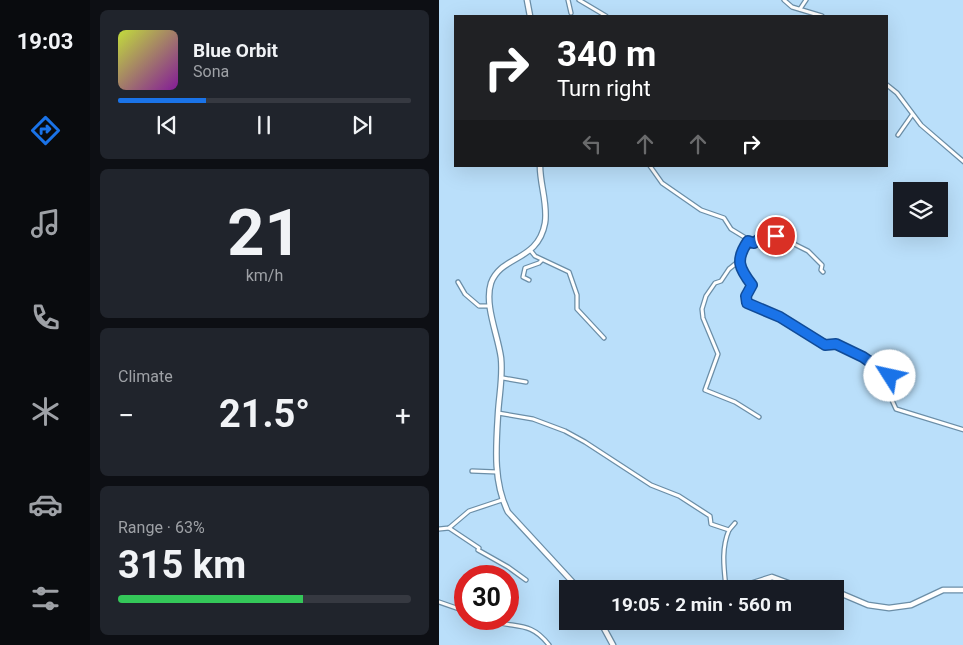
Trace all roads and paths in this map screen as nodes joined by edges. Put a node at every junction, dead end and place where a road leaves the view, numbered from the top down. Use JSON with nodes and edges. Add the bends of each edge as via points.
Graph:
{"nodes":[{"id":1,"x":527,"y":0,"type":"edge"},
{"id":2,"x":568,"y":0,"type":"edge"},
{"id":3,"x":579,"y":0,"type":"edge"},
{"id":4,"x":784,"y":0,"type":"edge"},
{"id":5,"x":806,"y":0,"type":"edge"},
{"id":6,"x":800,"y":9,"type":"junction"},
{"id":7,"x":571,"y":13,"type":"dead end"},
{"id":8,"x":530,"y":15,"type":"edge"},
{"id":9,"x":604,"y":15,"type":"edge"},
{"id":10,"x":819,"y":15,"type":"edge"},
{"id":11,"x":888,"y":86,"type":"edge"},
{"id":12,"x":912,"y":115,"type":"junction"},
{"id":13,"x":899,"y":135,"type":"dead end"},
{"id":14,"x":963,"y":162,"type":"edge"},
{"id":15,"x":541,"y":167,"type":"edge"},
{"id":16,"x":651,"y":167,"type":"edge"},
{"id":17,"x":748,"y":241,"type":"junction"},
{"id":18,"x":531,"y":251,"type":"junction"},
{"id":19,"x":542,"y":260,"type":"junction"},
{"id":20,"x":739,"y":261,"type":"junction"},
{"id":21,"x":823,"y":272,"type":"dead end"},
{"id":22,"x":529,"y":280,"type":"dead end"},
{"id":23,"x":458,"y":282,"type":"dead end"},
{"id":24,"x":490,"y":306,"type":"junction"},
{"id":25,"x":604,"y":338,"type":"dead end"},
{"id":26,"x":503,"y":378,"type":"junction"},
{"id":27,"x":526,"y":382,"type":"dead end"},
{"id":28,"x":497,"y":413,"type":"junction"},
{"id":29,"x":759,"y":417,"type":"dead end"},
{"id":30,"x":963,"y":430,"type":"edge"},
{"id":31,"x":472,"y":471,"type":"dead end"},
{"id":32,"x":497,"y":472,"type":"junction"},
{"id":33,"x":502,"y":500,"type":"junction"},
{"id":34,"x":735,"y":523,"type":"dead end"},
{"id":35,"x":449,"y":528,"type":"junction"},
{"id":36,"x":439,"y":529,"type":"edge"},
{"id":37,"x":729,"y":530,"type":"junction"},
{"id":38,"x":526,"y":580,"type":"dead end"},
{"id":39,"x":571,"y":580,"type":"edge"},
{"id":40,"x":724,"y":580,"type":"edge"},
{"id":41,"x":763,"y":580,"type":"edge"},
{"id":42,"x":780,"y":580,"type":"edge"},
{"id":43,"x":963,"y":590,"type":"edge"},
{"id":44,"x":844,"y":595,"type":"edge"},
{"id":45,"x":439,"y":602,"type":"edge"},
{"id":46,"x":454,"y":607,"type":"edge"},
{"id":47,"x":519,"y":627,"type":"edge"},
{"id":48,"x":605,"y":630,"type":"edge"},
{"id":49,"x":549,"y":645,"type":"edge"},
{"id":50,"x":613,"y":645,"type":"edge"}],
"edges":[{"from":1,"to":8,"type":"main road"},
{"from":2,"to":7,"type":"street"},
{"from":3,"to":9,"type":"street"},
{"from":4,"to":6,"type":"street"},
{"from":5,"to":6,"type":"street"},
{"from":6,"to":10,"type":"street"},
{"from":11,"to":12,"type":"street","via":[[897,92]]},
{"from":12,"to":13,"type":"street"},
{"from":12,"to":14,"type":"street"},
{"from":15,"to":18,"type":"main road","via":[[546,218],[541,237]]},
{"from":16,"to":17,"type":"street","via":[[662,182],[701,210],[724,218],[731,229],[740,232]]},
{"from":17,"to":20,"type":"street"},
{"from":17,"to":21,"type":"street","via":[[754,243],[772,233],[811,253],[822,265]]},
{"from":18,"to":19,"type":"street"},
{"from":18,"to":24,"type":"main road","via":[[493,279]]},
{"from":19,"to":22,"type":"street","via":[[525,268],[523,277]]},
{"from":19,"to":25,"type":"street","via":[[569,272],[577,294],[577,309]]},
{"from":20,"to":29,"type":"street","via":[[721,281],[715,283],[703,304],[703,318],[719,354],[705,390],[735,402]]},
{"from":20,"to":30,"type":"street","via":[[744,277],[752,285],[746,296],[747,303],[780,317],[825,345],[836,344],[863,357],[890,376],[895,383],[891,398],[895,409]]},
{"from":23,"to":24,"type":"street","via":[[465,294],[479,306]]},
{"from":24,"to":26,"type":"main road"},
{"from":26,"to":27,"type":"street"},
{"from":26,"to":28,"type":"main road"},
{"from":28,"to":32,"type":"main road"},
{"from":28,"to":37,"type":"street","via":[[533,419],[573,435],[651,485],[689,502],[709,516],[711,524]]},
{"from":31,"to":32,"type":"street"},
{"from":32,"to":33,"type":"main road"},
{"from":33,"to":35,"type":"street","via":[[469,511]]},
{"from":33,"to":39,"type":"main road","via":[[513,519]]},
{"from":34,"to":37,"type":"street"},
{"from":35,"to":36,"type":"street"},
{"from":35,"to":38,"type":"street"},
{"from":37,"to":40,"type":"street","via":[[723,554]]},
{"from":41,"to":42,"type":"main road","via":[[772,577]]},
{"from":43,"to":44,"type":"main road","via":[[943,590],[911,605],[889,608],[868,605]]},
{"from":45,"to":46,"type":"street"},
{"from":47,"to":49,"type":"street","via":[[540,633]]},
{"from":48,"to":50,"type":"main road"}]}
